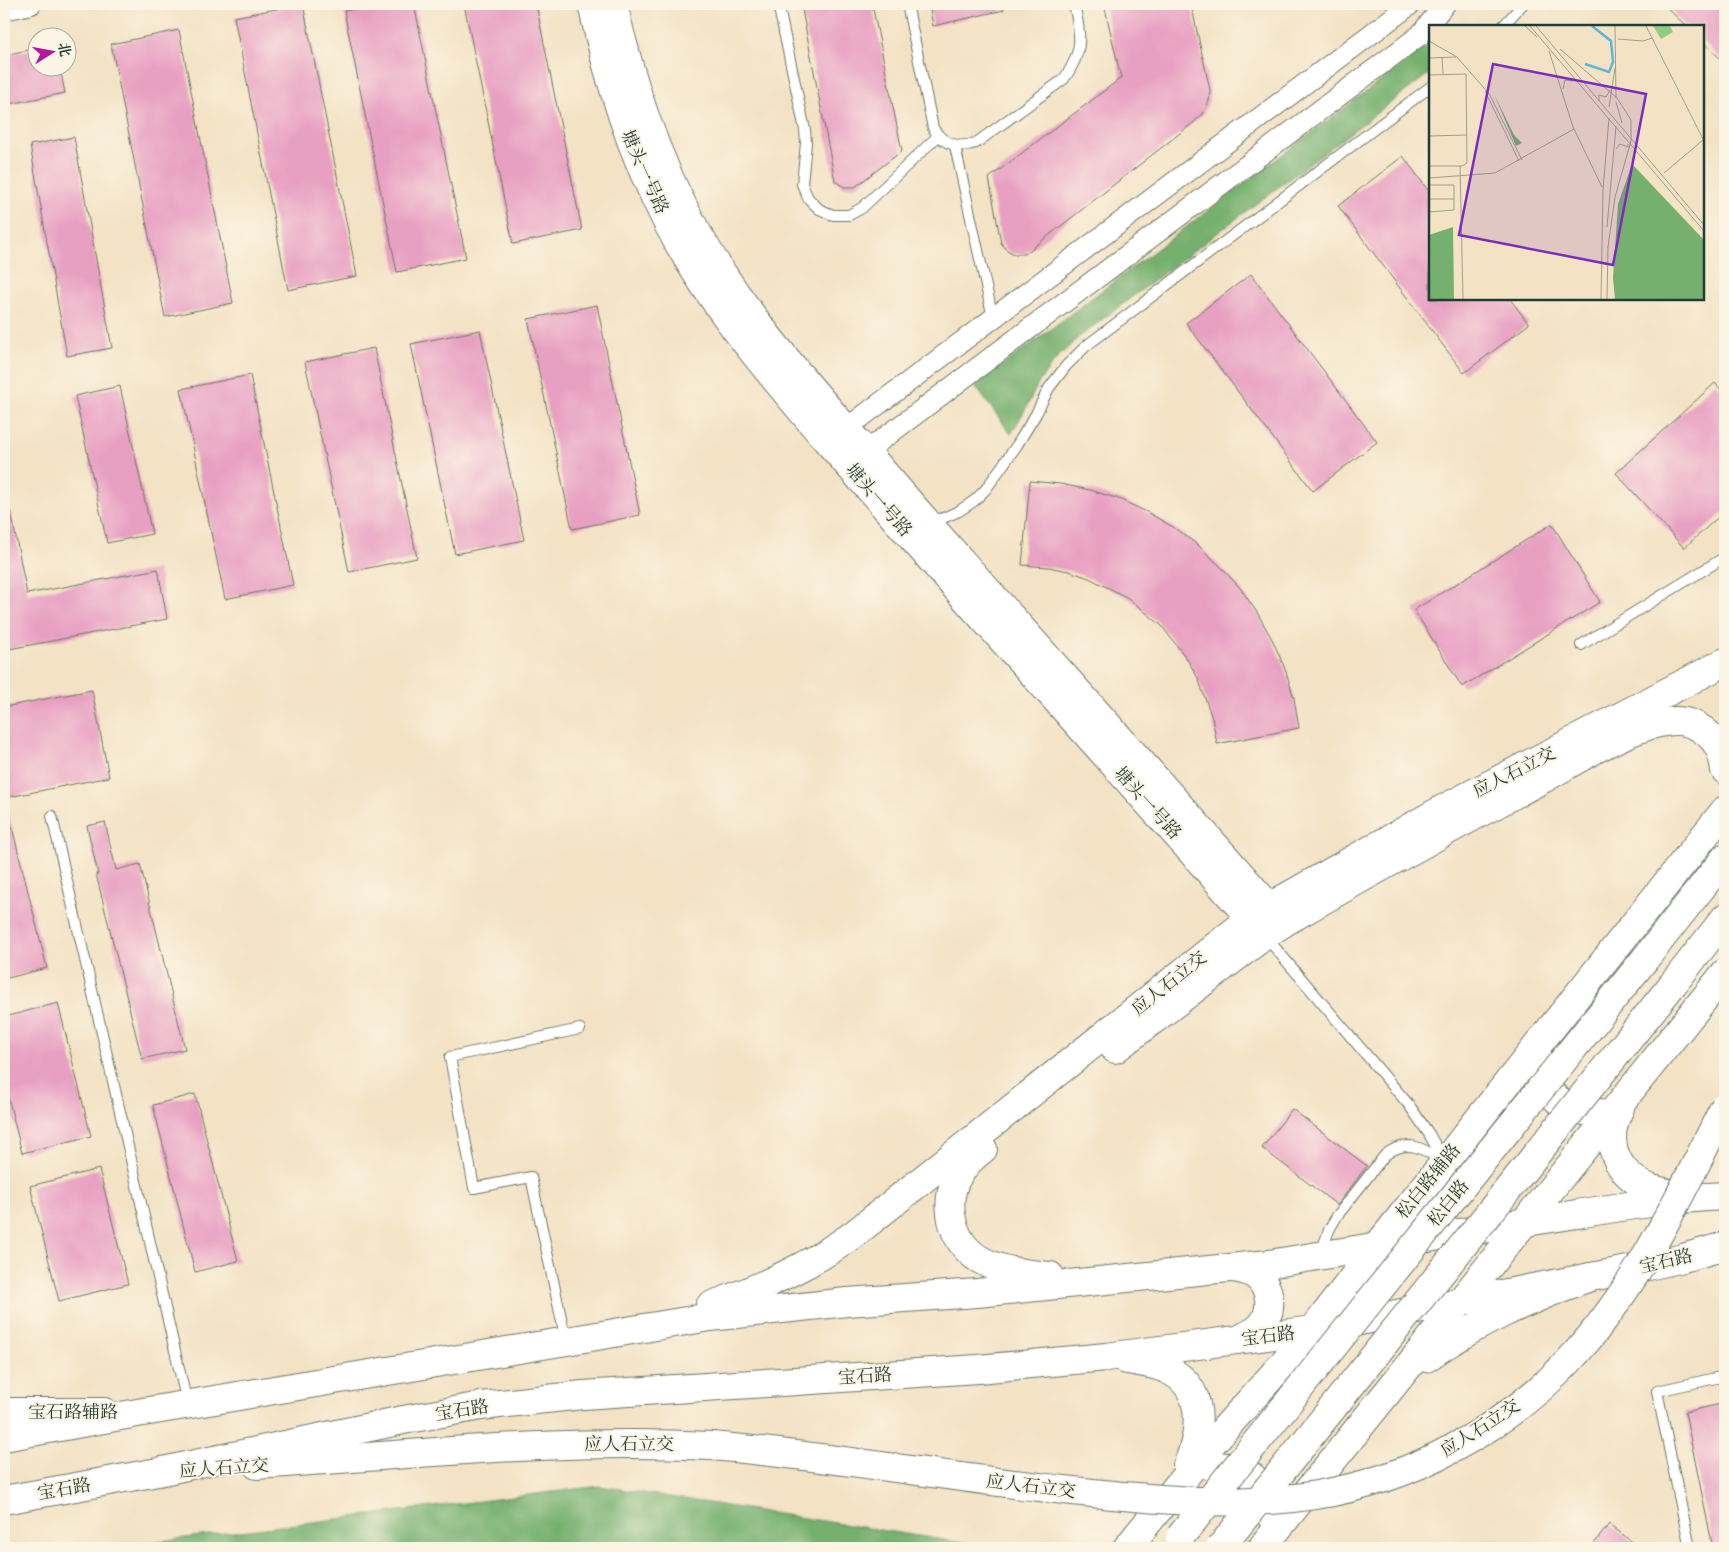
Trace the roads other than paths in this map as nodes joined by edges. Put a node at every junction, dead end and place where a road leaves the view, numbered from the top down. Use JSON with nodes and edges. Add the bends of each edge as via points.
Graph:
{"nodes":[{"id":1,"x":31,"y":4,"type":"edge"},
{"id":2,"x":592,"y":4,"type":"edge"},
{"id":3,"x":613,"y":4,"type":"edge"},
{"id":4,"x":778,"y":4,"type":"edge"},
{"id":5,"x":907,"y":4,"type":"edge"},
{"id":6,"x":1074,"y":4,"type":"edge"},
{"id":7,"x":1411,"y":4,"type":"edge"},
{"id":8,"x":1445,"y":4,"type":"edge"},
{"id":9,"x":1523,"y":4,"type":"edge"},
{"id":10,"x":4,"y":10,"type":"edge"},
{"id":11,"x":1504,"y":25,"type":"edge"},
{"id":12,"x":1429,"y":88,"type":"edge"},
{"id":13,"x":938,"y":136,"type":"junction"},
{"id":14,"x":955,"y":146,"type":"junction"},
{"id":15,"x":993,"y":318,"type":"junction"},
{"id":16,"x":837,"y":435,"type":"junction"},
{"id":17,"x":857,"y":458,"type":"junction"},
{"id":18,"x":926,"y":522,"type":"junction"},
{"id":19,"x":1725,"y":557,"type":"edge"},
{"id":20,"x":1581,"y":646,"type":"dead end"},
{"id":21,"x":1725,"y":662,"type":"edge"},
{"id":22,"x":1725,"y":770,"type":"edge"},
{"id":23,"x":1725,"y":789,"type":"edge"},
{"id":24,"x":1721,"y":815,"type":"edge"},
{"id":25,"x":52,"y":816,"type":"dead end"},
{"id":26,"x":1725,"y":858,"type":"edge"},
{"id":27,"x":1725,"y":918,"type":"edge"},
{"id":28,"x":1267,"y":921,"type":"junction"},
{"id":29,"x":1725,"y":973,"type":"edge"},
{"id":30,"x":580,"y":1030,"type":"dead end"},
{"id":31,"x":1548,"y":1032,"type":"junction"},
{"id":32,"x":1626,"y":1097,"type":"junction"},
{"id":33,"x":1725,"y":1106,"type":"edge"},
{"id":34,"x":1444,"y":1162,"type":"junction"},
{"id":35,"x":1713,"y":1196,"type":"edge"},
{"id":36,"x":1526,"y":1222,"type":"junction"},
{"id":37,"x":1725,"y":1246,"type":"edge"},
{"id":38,"x":1376,"y":1248,"type":"junction"},
{"id":39,"x":1320,"y":1257,"type":"junction"},
{"id":40,"x":1233,"y":1268,"type":"junction"},
{"id":41,"x":1590,"y":1277,"type":"junction"},
{"id":42,"x":1106,"y":1280,"type":"junction"},
{"id":43,"x":1459,"y":1302,"type":"junction"},
{"id":44,"x":634,"y":1329,"type":"junction"},
{"id":45,"x":1313,"y":1330,"type":"junction"},
{"id":46,"x":1239,"y":1339,"type":"junction"},
{"id":47,"x":566,"y":1342,"type":"junction"},
{"id":48,"x":1106,"y":1357,"type":"junction"},
{"id":49,"x":1402,"y":1375,"type":"junction"},
{"id":50,"x":1725,"y":1376,"type":"edge"},
{"id":51,"x":188,"y":1404,"type":"junction"},
{"id":52,"x":4,"y":1412,"type":"edge"},
{"id":53,"x":143,"y":1412,"type":"junction"},
{"id":54,"x":4,"y":1437,"type":"edge"},
{"id":55,"x":158,"y":1472,"type":"junction"},
{"id":56,"x":1181,"y":1481,"type":"junction"},
{"id":57,"x":4,"y":1500,"type":"edge"},
{"id":58,"x":1176,"y":1543,"type":"edge"},
{"id":59,"x":1127,"y":1548,"type":"edge"},
{"id":60,"x":1220,"y":1548,"type":"edge"},
{"id":61,"x":1261,"y":1548,"type":"edge"},
{"id":62,"x":1690,"y":1548,"type":"edge"}],
"edges":[{"from":1,"to":10,"type":"street"},
{"from":2,"to":16,"type":"main road","name":"塘头一号路","via":[[619,108],[633,148],[669,226],[692,266],[772,377]]},
{"from":3,"to":16,"type":"main road","name":"塘头一号路","via":[[638,102],[688,216],[756,324]]},
{"from":4,"to":13,"type":"lane","via":[[805,130],[802,184],[808,198],[819,209],[833,215],[848,214],[862,208]]},
{"from":5,"to":13,"type":"lane","via":[[933,128]]},
{"from":6,"to":14,"type":"lane","via":[[1080,34],[1079,51],[1074,66],[1064,79],[976,143]]},
{"from":7,"to":15,"type":"street"},
{"from":8,"to":17,"type":"street","via":[[1420,35]]},
{"from":9,"to":11,"type":"lane"},
{"from":12,"to":18,"type":"lane","via":[[1086,346],[1049,388],[1017,445],[986,489],[959,511]]},
{"from":13,"to":14,"type":"lane"},
{"from":14,"to":15,"type":"lane"},
{"from":15,"to":16,"type":"street"},
{"from":16,"to":17,"type":"main road","name":"塘头一号路"},
{"from":17,"to":18,"type":"main road","name":"塘头一号路"},
{"from":17,"to":28,"type":"main road","name":"塘头一号路"},
{"from":18,"to":28,"type":"main road","name":"塘头一号路"},
{"from":19,"to":20,"type":"lane"},
{"from":21,"to":28,"type":"main road","name":"应人石立交","via":[[1443,809]]},
{"from":22,"to":28,"type":"main road","via":[[1721,751],[1710,735],[1697,726],[1679,721],[1660,722],[1623,736]]},
{"from":23,"to":24,"type":"main road"},
{"from":24,"to":31,"type":"main road","name":"松白路辅路"},
{"from":25,"to":51,"type":"lane"},
{"from":26,"to":58,"type":"main road","name":"松白路","bridge":true},
{"from":27,"to":60,"type":"main road","bridge":true},
{"from":28,"to":34,"type":"lane","via":[[1409,1105]]},
{"from":28,"to":42,"type":"main road","via":[[977,1154],[958,1174],[952,1187],[951,1218],[956,1234],[978,1258],[1016,1271]]},
{"from":28,"to":44,"type":"main road","name":"应人石立交","via":[[827,1253],[746,1293]]},
{"from":29,"to":32,"type":"main road"},
{"from":30,"to":47,"type":"lane","via":[[450,1057],[474,1188],[531,1177]]},
{"from":31,"to":32,"type":"main road","via":[[1540,1065],[1552,1095],[1579,1111],[1596,1112]]},
{"from":31,"to":34,"type":"main road","name":"松白路辅路"},
{"from":32,"to":35,"type":"main road","via":[[1611,1134],[1614,1152],[1622,1168],[1639,1183],[1654,1190]]},
{"from":32,"to":36,"type":"main road"},
{"from":33,"to":55,"type":"main road","name":"应人石立交","bridge":true,"via":[[1632,1279],[1602,1322],[1567,1363],[1531,1396],[1483,1431],[1443,1454],[1356,1486],[1317,1494],[1237,1500],[1133,1497],[774,1451],[662,1444],[563,1444]]},
{"from":34,"to":38,"type":"main road","name":"松白路辅路"},
{"from":34,"to":39,"type":"lane","via":[[1416,1146],[1402,1146],[1385,1154],[1337,1216]]},
{"from":35,"to":36,"type":"main road"},
{"from":36,"to":38,"type":"main road"},
{"from":36,"to":43,"type":"main road"},
{"from":37,"to":41,"type":"main road","name":"宝石路"},
{"from":38,"to":39,"type":"main road"},
{"from":38,"to":45,"type":"main road","name":"松白路辅路"},
{"from":39,"to":40,"type":"main road"},
{"from":40,"to":42,"type":"main road"},
{"from":40,"to":46,"type":"main road","via":[[1256,1276],[1269,1294],[1267,1317],[1260,1326]]},
{"from":41,"to":43,"type":"main road","name":"宝石路"},
{"from":41,"to":49,"type":"main road","via":[[1490,1318],[1448,1342]]},
{"from":42,"to":44,"type":"main road","via":[[786,1308]]},
{"from":43,"to":45,"type":"main road","name":"宝石路"},
{"from":43,"to":49,"type":"main road"},
{"from":44,"to":47,"type":"main road"},
{"from":45,"to":46,"type":"main road","name":"宝石路"},
{"from":45,"to":56,"type":"main road","name":"松白路辅路"},
{"from":46,"to":48,"type":"main road","name":"宝石路"},
{"from":47,"to":51,"type":"main road"},
{"from":48,"to":55,"type":"main road","name":"宝石路","via":[[978,1369],[584,1395],[481,1406]]},
{"from":48,"to":56,"type":"main road","via":[[1147,1363],[1168,1370],[1184,1381],[1194,1396],[1198,1413],[1197,1432]]},
{"from":49,"to":61,"type":"main road"},
{"from":50,"to":62,"type":"lane","via":[[1657,1390]]},
{"from":51,"to":53,"type":"main road"},
{"from":52,"to":53,"type":"main road","name":"宝石路辅路"},
{"from":53,"to":54,"type":"main road"},
{"from":55,"to":57,"type":"main road","name":"宝石路"},
{"from":56,"to":59,"type":"main road","name":"松白路辅路"},
{"from":56,"to":61,"type":"main road","via":[[1213,1466],[1230,1467],[1246,1473],[1259,1484],[1268,1499],[1271,1516]]}]}
